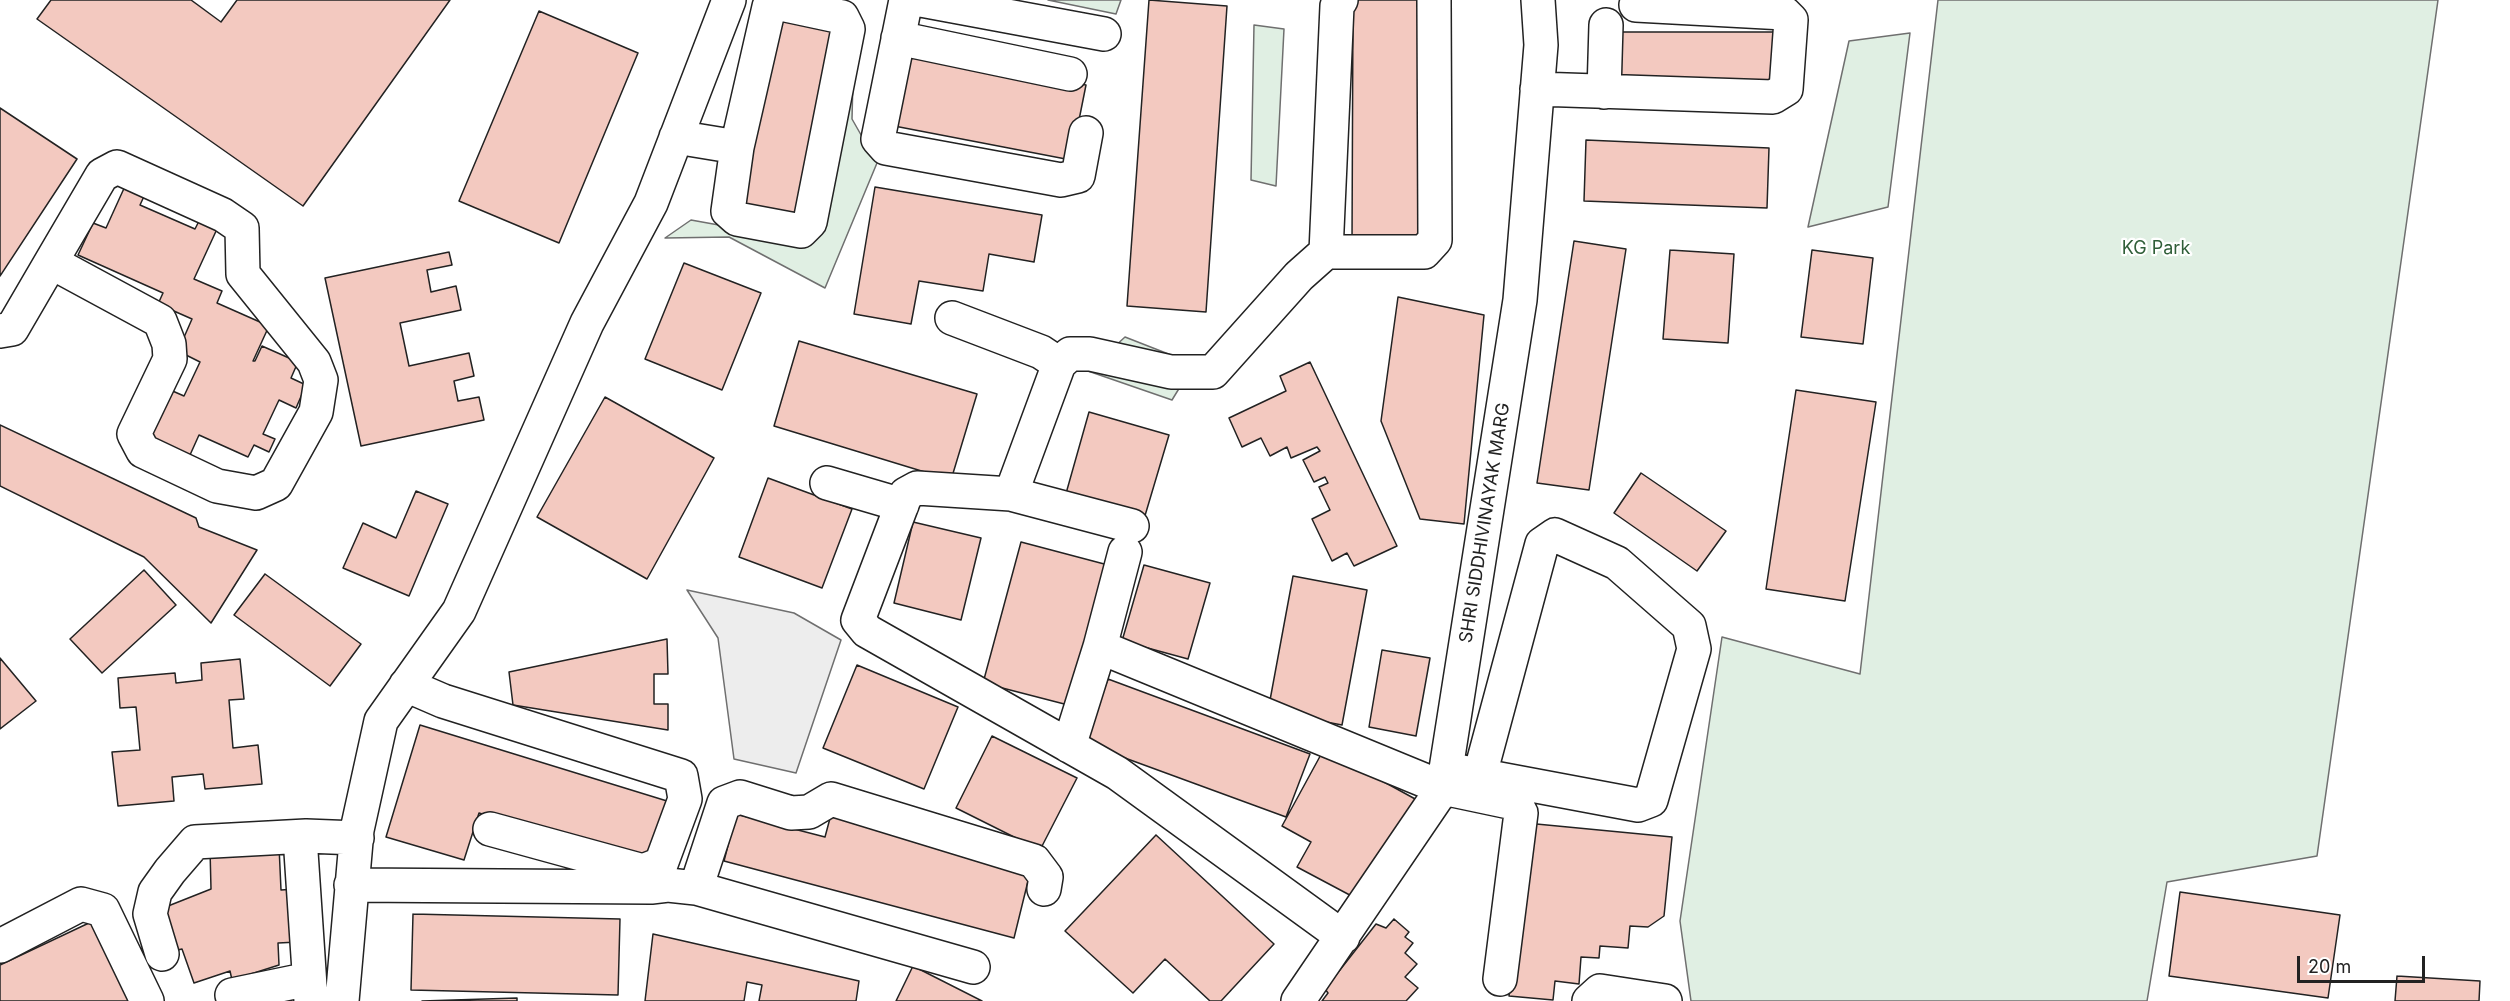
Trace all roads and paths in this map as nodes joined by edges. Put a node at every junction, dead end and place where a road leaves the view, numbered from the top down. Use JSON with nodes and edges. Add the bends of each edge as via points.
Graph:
{"nodes":[{"id":1,"x":729,"y":0,"type":"edge"},
{"id":2,"x":906,"y":0,"type":"edge"},
{"id":3,"x":921,"y":0,"type":"edge"},
{"id":4,"x":1341,"y":0,"type":"edge"},
{"id":5,"x":1434,"y":0,"type":"edge"},
{"id":6,"x":1538,"y":0,"type":"edge"},
{"id":7,"x":1636,"y":5,"type":"dead end"},
{"id":8,"x":1606,"y":25,"type":"dead end"},
{"id":9,"x":1104,"y":34,"type":"dead end"},
{"id":10,"x":898,"y":38,"type":"junction"},
{"id":11,"x":1070,"y":74,"type":"dead end"},
{"id":12,"x":1538,"y":89,"type":"junction"},
{"id":13,"x":1604,"y":92,"type":"junction"},
{"id":14,"x":1086,"y":133,"type":"dead end"},
{"id":15,"x":676,"y":137,"type":"junction"},
{"id":16,"x":737,"y":147,"type":"junction"},
{"id":17,"x":1326,"y":252,"type":"junction"},
{"id":18,"x":51,"y":262,"type":"junction"},
{"id":19,"x":952,"y":318,"type":"dead end"},
{"id":20,"x":0,"y":331,"type":"edge"},
{"id":21,"x":1059,"y":364,"type":"junction"},
{"id":22,"x":827,"y":483,"type":"dead end"},
{"id":23,"x":1011,"y":494,"type":"junction"},
{"id":24,"x":902,"y":505,"type":"junction"},
{"id":25,"x":1100,"y":647,"type":"junction"},
{"id":26,"x":406,"y":685,"type":"junction"},
{"id":27,"x":1069,"y":746,"type":"junction"},
{"id":28,"x":1482,"y":766,"type":"dead end"},
{"id":29,"x":1445,"y":778,"type":"junction"},
{"id":30,"x":490,"y":829,"type":"dead end"},
{"id":31,"x":300,"y":837,"type":"junction"},
{"id":32,"x":357,"y":838,"type":"junction"},
{"id":33,"x":351,"y":885,"type":"junction"},
{"id":34,"x":696,"y":888,"type":"junction"},
{"id":35,"x":1044,"y":889,"type":"dead end"},
{"id":36,"x":1343,"y":937,"type":"junction"},
{"id":37,"x":0,"y":946,"type":"edge"},
{"id":38,"x":162,"y":954,"type":"dead end"},
{"id":39,"x":973,"y":967,"type":"dead end"},
{"id":40,"x":1500,"y":979,"type":"dead end"},
{"id":41,"x":310,"y":992,"type":"edge"},
{"id":42,"x":232,"y":995,"type":"dead end"},
{"id":43,"x":342,"y":996,"type":"edge"},
{"id":44,"x":147,"y":1001,"type":"edge"},
{"id":45,"x":1298,"y":1001,"type":"edge"},
{"id":46,"x":1589,"y":1001,"type":"edge"},
{"id":47,"x":1665,"y":1001,"type":"edge"}],
"edges":[{"from":1,"to":15,"type":"street"},
{"from":2,"to":10,"type":"street"},
{"from":3,"to":9,"type":"street"},
{"from":4,"to":17,"type":"street","via":[[1337,6]]},
{"from":5,"to":17,"type":"street","via":[[1436,240],[1424,252]]},
{"from":6,"to":12,"type":"street","name":"SHRI SIDDHIVINAYAK MARG"},
{"from":7,"to":13,"type":"street","via":[[1784,13],[1791,20],[1786,89],[1773,97]]},
{"from":8,"to":13,"type":"street"},
{"from":10,"to":11,"type":"street"},
{"from":10,"to":14,"type":"street","via":[[878,139],[886,148],[1061,180],[1078,176]]},
{"from":12,"to":13,"type":"street"},
{"from":12,"to":29,"type":"street","name":"SHRI SIDDHIVINAYAK MARG","via":[[1520,300]]},
{"from":15,"to":16,"type":"street"},
{"from":15,"to":26,"type":"street","via":[[651,202],[587,323],[459,611]]},
{"from":16,"to":16,"type":"street","via":[[728,211],[737,219],[801,231],[810,222],[848,29],[842,16],[781,4],[769,7]]},
{"from":17,"to":21,"type":"street","via":[[1299,276],[1213,372],[1171,372],[1090,354],[1070,354]]},
{"from":18,"to":18,"type":"street","via":[[102,175],[117,167],[223,215],[242,228],[243,274],[314,362],[321,380],[316,412],[276,484],[256,493],[217,486],[143,451],[134,434],[170,359],[160,321]]},
{"from":18,"to":20,"type":"street","via":[[12,329]]},
{"from":19,"to":21,"type":"street","via":[[1041,352]]},
{"from":21,"to":23,"type":"street"},
{"from":22,"to":24,"type":"street"},
{"from":23,"to":24,"type":"street","via":[[917,488],[906,494]]},
{"from":23,"to":25,"type":"street","via":[[1129,539]]},
{"from":24,"to":27,"type":"street","via":[[858,620],[867,631]]},
{"from":25,"to":27,"type":"street"},
{"from":25,"to":29,"type":"street"},
{"from":26,"to":30,"type":"street","via":[[443,701],[681,776],[685,799],[661,864],[643,871]]},
{"from":26,"to":32,"type":"street","via":[[381,721]]},
{"from":27,"to":36,"type":"street","via":[[1117,773]]},
{"from":28,"to":29,"type":"street","via":[[1542,544],[1555,536],[1617,563],[1689,626],[1695,649],[1651,800],[1638,805]]},
{"from":29,"to":36,"type":"street","name":"SHRI SIDDHIVINAYAK MARG"},
{"from":29,"to":40,"type":"street","via":[[1514,803],[1521,813]]},
{"from":31,"to":32,"type":"street"},
{"from":31,"to":38,"type":"street","via":[[195,843],[155,892],[150,914]]},
{"from":31,"to":41,"type":"street"},
{"from":32,"to":33,"type":"street"},
{"from":33,"to":34,"type":"street"},
{"from":33,"to":43,"type":"street"},
{"from":34,"to":35,"type":"street","via":[[724,803],[740,797],[791,813],[809,812],[831,799],[1034,861],[1046,877]]},
{"from":34,"to":39,"type":"street"},
{"from":36,"to":45,"type":"street","name":"SHRI SIDDHIVINAYAK MARG"},
{"from":37,"to":44,"type":"street","via":[[81,904],[103,910]]},
{"from":41,"to":42,"type":"street"},
{"from":41,"to":43,"type":"street"},
{"from":46,"to":47,"type":"street","via":[[1600,991]]}]}
